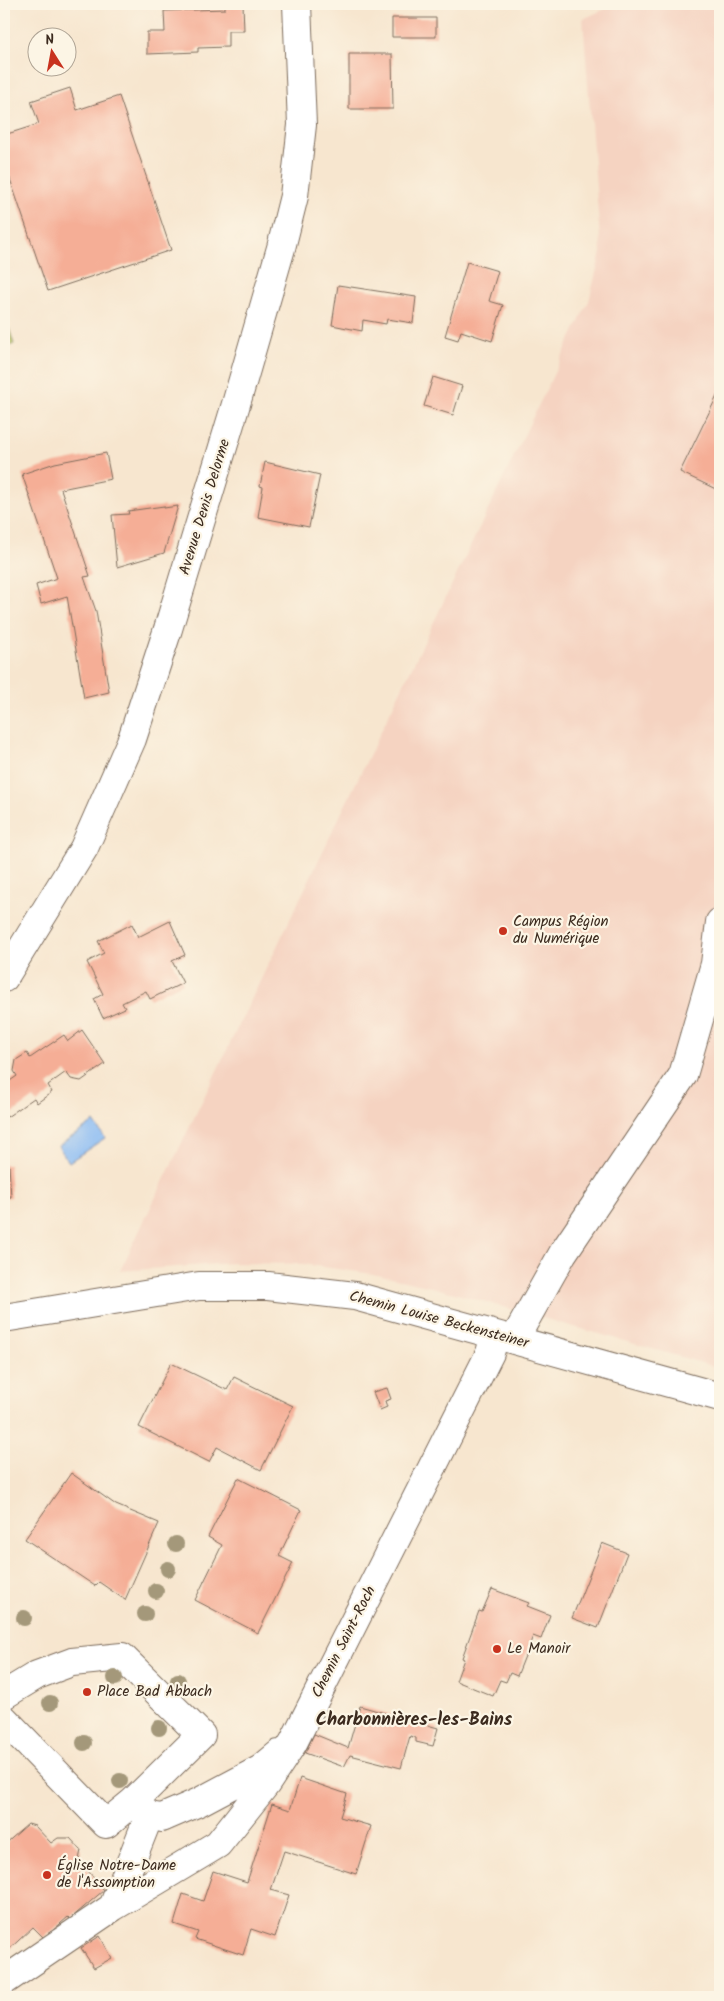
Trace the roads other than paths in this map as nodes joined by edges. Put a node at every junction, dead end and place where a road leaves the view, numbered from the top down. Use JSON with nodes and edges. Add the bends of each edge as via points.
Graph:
{"nodes":[{"id":1,"x":297,"y":4,"type":"edge"},
{"id":2,"x":720,"y":922,"type":"edge"},
{"id":3,"x":4,"y":978,"type":"edge"},
{"id":4,"x":4,"y":1318,"type":"edge"},
{"id":5,"x":505,"y":1338,"type":"junction"},
{"id":6,"x":720,"y":1397,"type":"edge"},
{"id":7,"x":4,"y":1695,"type":"edge"},
{"id":8,"x":4,"y":1719,"type":"edge"},
{"id":9,"x":293,"y":1743,"type":"junction"},
{"id":10,"x":141,"y":1808,"type":"junction"},
{"id":11,"x":113,"y":1907,"type":"junction"},
{"id":12,"x":4,"y":1981,"type":"edge"}],
"edges":[{"from":1,"to":3,"type":"street","name":"Avenue Denis Delorme","via":[[302,125],[294,196],[228,432],[132,739],[84,848]]},
{"from":2,"to":5,"type":"street","name":"Chemin Saint-Roch","via":[[715,964],[683,1075]]},
{"from":4,"to":5,"type":"street","name":"Chemin Louise Beckensteiner","via":[[199,1286],[268,1286],[355,1296]]},
{"from":5,"to":6,"type":"street","name":"Chemin Louise Beckensteiner"},
{"from":5,"to":9,"type":"street","name":"Chemin Saint-Roch","via":[[490,1353]]},
{"from":7,"to":10,"type":"street","via":[[37,1674],[72,1662],[122,1656],[201,1735]]},
{"from":8,"to":10,"type":"street","via":[[106,1824]]},
{"from":9,"to":10,"type":"street","via":[[261,1769],[162,1818]]},
{"from":9,"to":11,"type":"street","name":"Chemin Saint-Roch","via":[[266,1784],[218,1844]]},
{"from":10,"to":11,"type":"street"},
{"from":11,"to":12,"type":"street","name":"Chemin Saint-Roch"}]}
